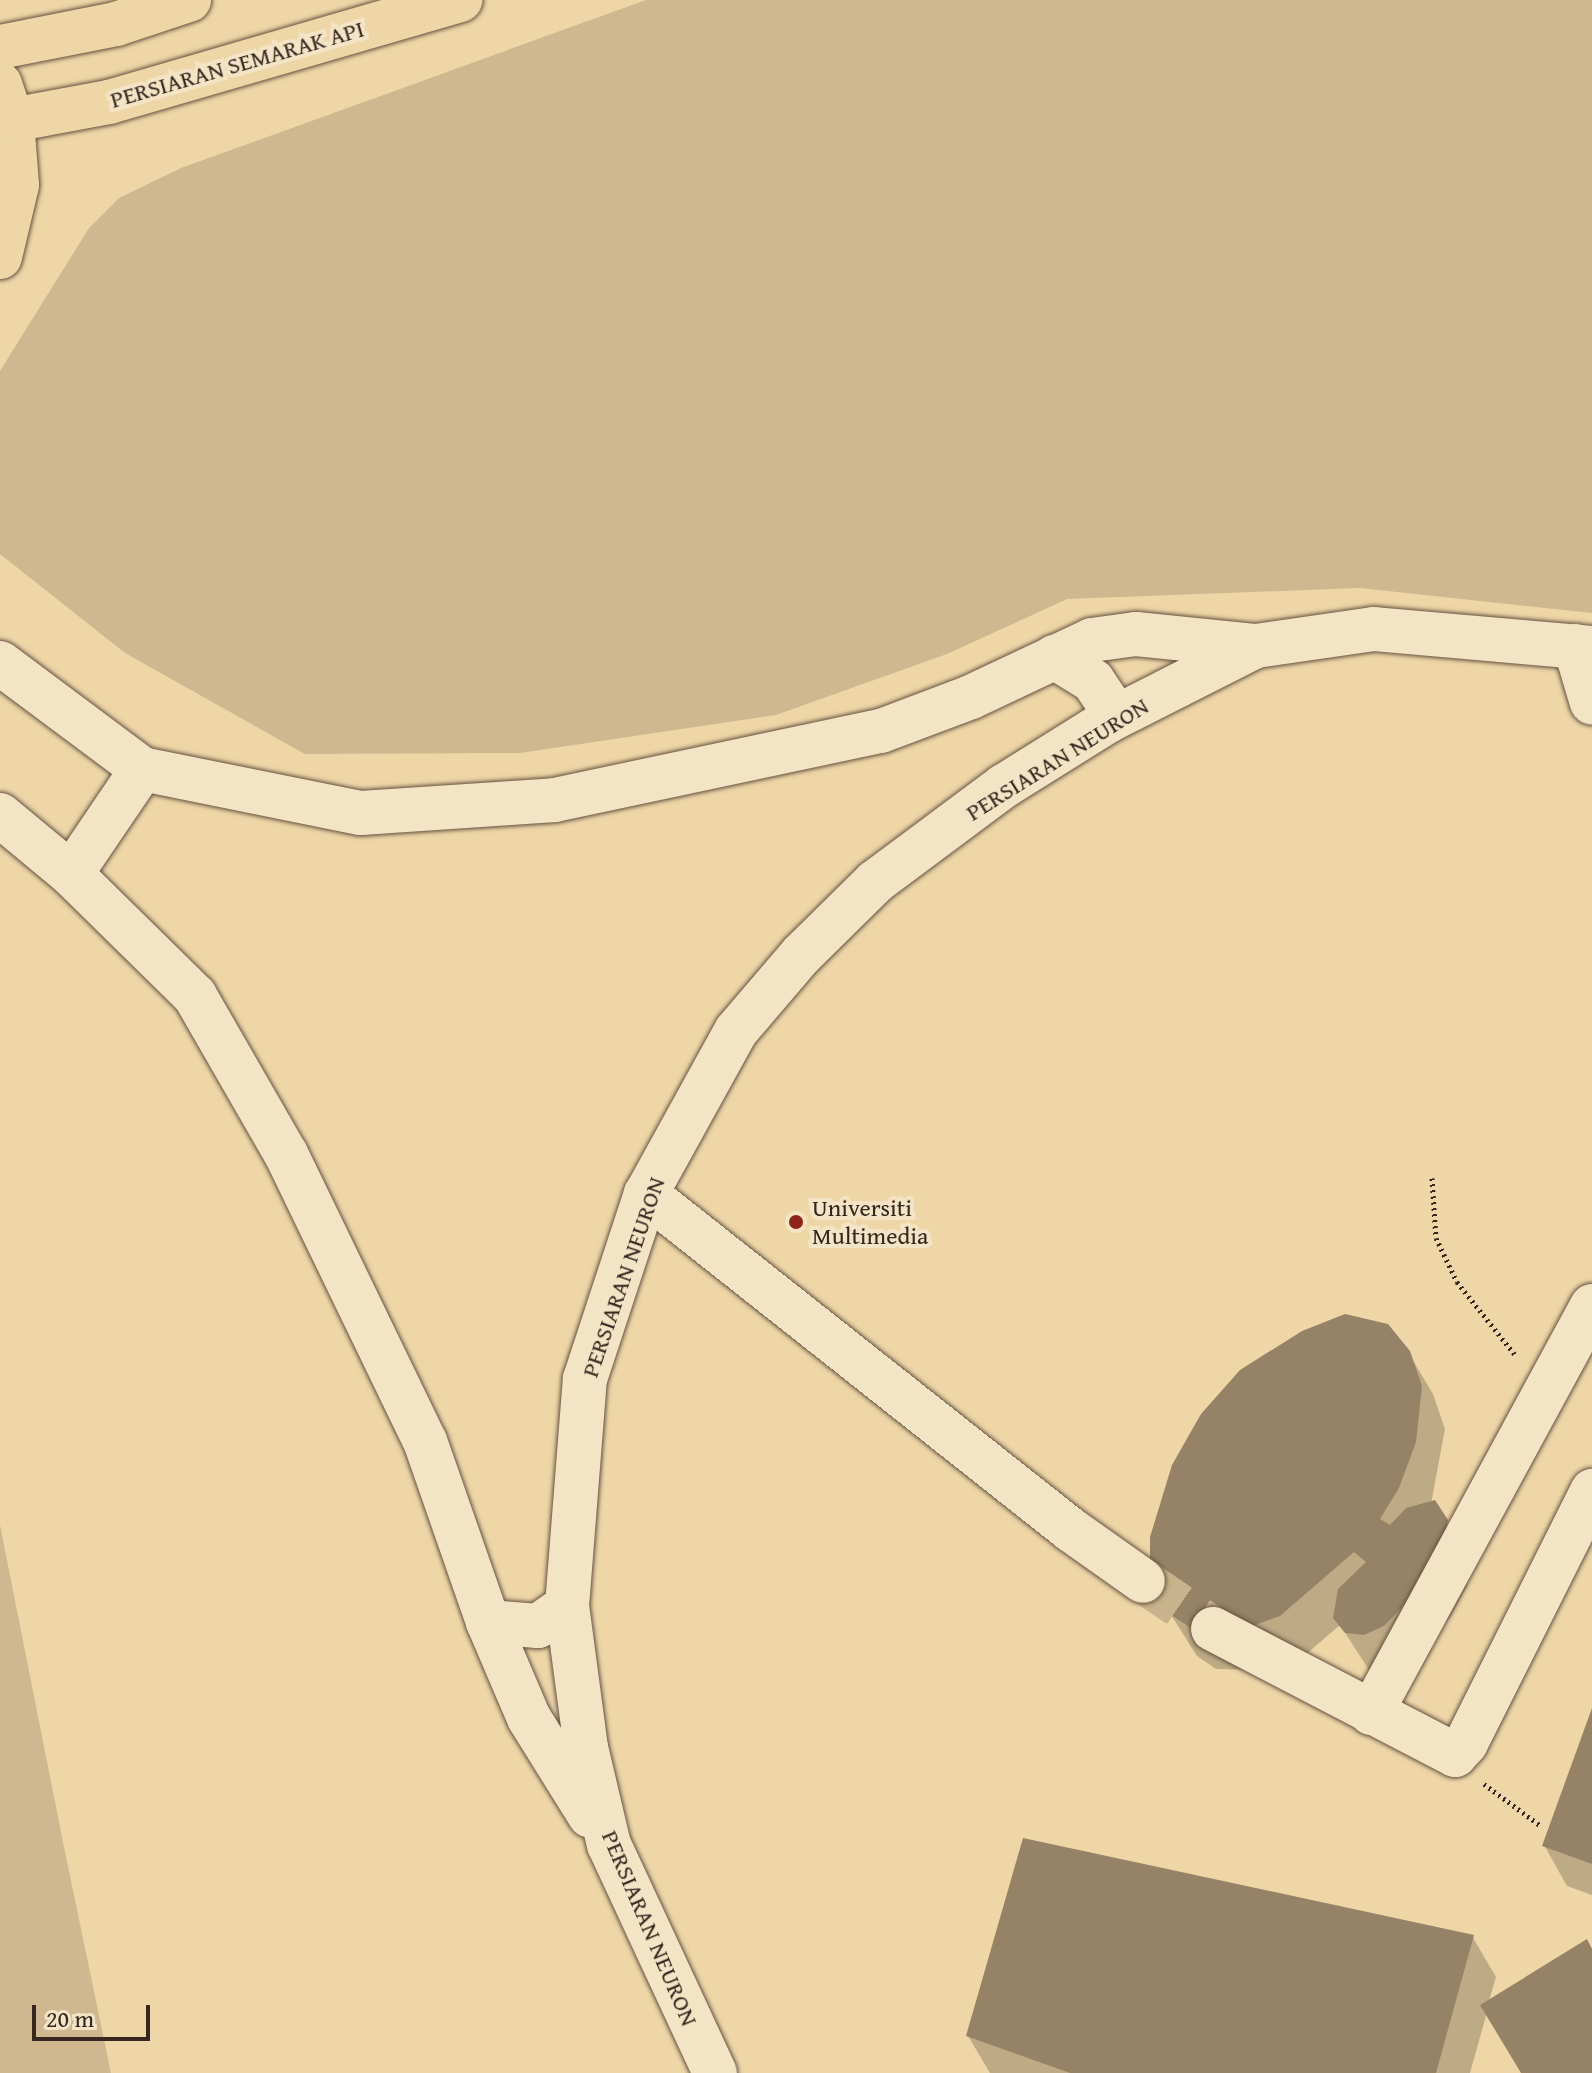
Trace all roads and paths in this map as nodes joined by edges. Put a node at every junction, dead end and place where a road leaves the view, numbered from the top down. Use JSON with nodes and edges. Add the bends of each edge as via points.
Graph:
{"nodes":[{"id":1,"x":189,"y":0,"type":"edge"},
{"id":2,"x":461,"y":0,"type":"edge"},
{"id":3,"x":0,"y":47,"type":"edge"},
{"id":4,"x":6,"y":102,"type":"edge"},
{"id":5,"x":0,"y":257,"type":"edge"},
{"id":6,"x":1256,"y":646,"type":"junction"},
{"id":7,"x":1583,"y":647,"type":"edge"},
{"id":8,"x":1054,"y":657,"type":"junction"},
{"id":9,"x":0,"y":663,"type":"edge"},
{"id":10,"x":1592,"y":703,"type":"edge"},
{"id":11,"x":1108,"y":721,"type":"junction"},
{"id":12,"x":142,"y":769,"type":"junction"},
{"id":13,"x":0,"y":815,"type":"edge"},
{"id":14,"x":71,"y":874,"type":"junction"},
{"id":15,"x":1432,"y":1178,"type":"dead end"},
{"id":16,"x":646,"y":1194,"type":"junction"},
{"id":17,"x":1592,"y":1306,"type":"edge"},
{"id":18,"x":1545,"y":1391,"type":"junction"},
{"id":19,"x":1592,"y":1491,"type":"edge"},
{"id":20,"x":1143,"y":1581,"type":"tunnel mouth"},
{"id":21,"x":567,"y":1606,"type":"junction"},
{"id":22,"x":488,"y":1622,"type":"junction"},
{"id":23,"x":1213,"y":1629,"type":"tunnel mouth"},
{"id":24,"x":1371,"y":1713,"type":"junction"},
{"id":25,"x":1439,"y":1751,"type":"junction"},
{"id":26,"x":1541,"y":1826,"type":"dead end"},
{"id":27,"x":609,"y":1845,"type":"junction"},
{"id":28,"x":709,"y":2062,"type":"edge"}],
"edges":[{"from":1,"to":3,"type":"main road","via":[[116,24]]},
{"from":2,"to":4,"type":"main road","name":"PERSIARAN SEMARAK API","via":[[109,102]]},
{"from":4,"to":5,"type":"main road","name":"PERSIARAN SEMARAK API","via":[[17,185]]},
{"from":6,"to":7,"type":"street","name":"PERSIARAN NEURON","via":[[1374,629]]},
{"from":6,"to":8,"type":"street","via":[[1136,634],[1092,640]]},
{"from":6,"to":11,"type":"street","name":"PERSIARAN NEURON"},
{"from":7,"to":10,"type":"street"},
{"from":8,"to":11,"type":"street","via":[[1093,681],[1107,702]]},
{"from":8,"to":12,"type":"street","via":[[971,697],[881,731],[555,800],[361,813]]},
{"from":9,"to":12,"type":"street"},
{"from":11,"to":16,"type":"street","name":"PERSIARAN NEURON","via":[[1004,786],[875,882],[801,955],[736,1031]]},
{"from":12,"to":14,"type":"street"},
{"from":13,"to":14,"type":"street"},
{"from":14,"to":22,"type":"street","via":[[195,996],[286,1154],[425,1441]]},
{"from":15,"to":18,"type":"path","via":[[1436,1238],[1457,1282]]},
{"from":16,"to":20,"type":"street"},
{"from":16,"to":21,"type":"street","name":"PERSIARAN NEURON","via":[[585,1379]]},
{"from":17,"to":18,"type":"street"},
{"from":18,"to":24,"type":"street"},
{"from":19,"to":25,"type":"street","via":[[1466,1743],[1455,1755]]},
{"from":21,"to":22,"type":"street","via":[[538,1626]]},
{"from":21,"to":27,"type":"street","name":"PERSIARAN NEURON","via":[[586,1748]]},
{"from":22,"to":27,"type":"street","via":[[529,1718]]},
{"from":23,"to":24,"type":"street"},
{"from":24,"to":25,"type":"street"},
{"from":25,"to":26,"type":"path"},
{"from":27,"to":28,"type":"street","name":"PERSIARAN NEURON"}]}
